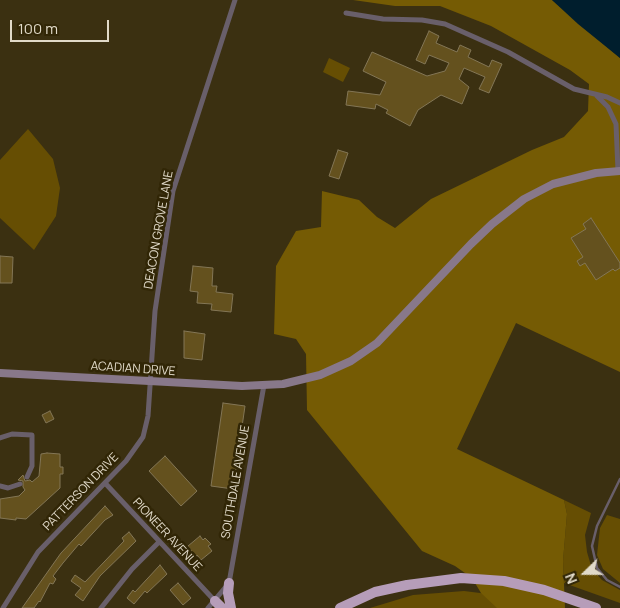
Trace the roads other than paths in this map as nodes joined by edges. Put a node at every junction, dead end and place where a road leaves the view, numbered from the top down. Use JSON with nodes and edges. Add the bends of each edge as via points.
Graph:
{"nodes":[{"id":1,"x":235,"y":0,"type":"edge"},
{"id":2,"x":346,"y":13,"type":"dead end"},
{"id":3,"x":592,"y":94,"type":"junction"},
{"id":4,"x":620,"y":104,"type":"edge"},
{"id":5,"x":619,"y":171,"type":"edge"},
{"id":6,"x":0,"y":373,"type":"edge"},
{"id":7,"x":151,"y":382,"type":"junction"},
{"id":8,"x":264,"y":385,"type":"junction"},
{"id":9,"x":0,"y":438,"type":"edge"},
{"id":10,"x":27,"y":477,"type":"dead end"},
{"id":11,"x":620,"y":479,"type":"edge"},
{"id":12,"x":105,"y":483,"type":"junction"},
{"id":13,"x":20,"y":484,"type":"dead end"},
{"id":14,"x":0,"y":486,"type":"edge"},
{"id":15,"x":159,"y":542,"type":"junction"},
{"id":16,"x":229,"y":582,"type":"junction"},
{"id":17,"x":620,"y":587,"type":"edge"},
{"id":18,"x":215,"y":606,"type":"edge"},
{"id":19,"x":340,"y":607,"type":"edge"},
{"id":20,"x":3,"y":608,"type":"edge"},
{"id":21,"x":101,"y":608,"type":"edge"},
{"id":22,"x":232,"y":608,"type":"edge"},
{"id":23,"x":596,"y":608,"type":"edge"}],
"edges":[{"from":1,"to":7,"type":"street","name":"DEACON GROVE LANE","via":[[175,183],[155,310]]},
{"from":2,"to":3,"type":"street","via":[[445,24],[496,46],[574,89]]},
{"from":3,"to":4,"type":"street"},
{"from":3,"to":5,"type":"street","via":[[602,100],[613,116]]},
{"from":5,"to":8,"type":"street","name":"ACADIAN DRIVE","via":[[553,184],[532,194],[492,224],[367,351],[302,381]]},
{"from":6,"to":7,"type":"street","name":"ACADIAN DRIVE"},
{"from":7,"to":8,"type":"street","name":"ACADIAN DRIVE"},
{"from":7,"to":12,"type":"street","name":"PATTERSON DRIVE","via":[[143,437]]},
{"from":8,"to":16,"type":"street","name":"SOUTHDALE AVENUE"},
{"from":9,"to":10,"type":"street","via":[[12,434],[32,435],[32,466]]},
{"from":11,"to":17,"type":"lane","via":[[597,526],[592,546],[597,568],[607,580]]},
{"from":12,"to":15,"type":"street","name":"PIONEER AVENUE"},
{"from":12,"to":20,"type":"street","name":"PATTERSON DRIVE","via":[[38,552]]},
{"from":13,"to":14,"type":"street","via":[[8,488]]},
{"from":15,"to":18,"type":"street","name":"PIONEER AVENUE"},
{"from":15,"to":21,"type":"street"},
{"from":16,"to":18,"type":"street"},
{"from":16,"to":22,"type":"highway"},
{"from":19,"to":23,"type":"highway","via":[[375,592],[461,578],[504,581],[544,590]]}]}
